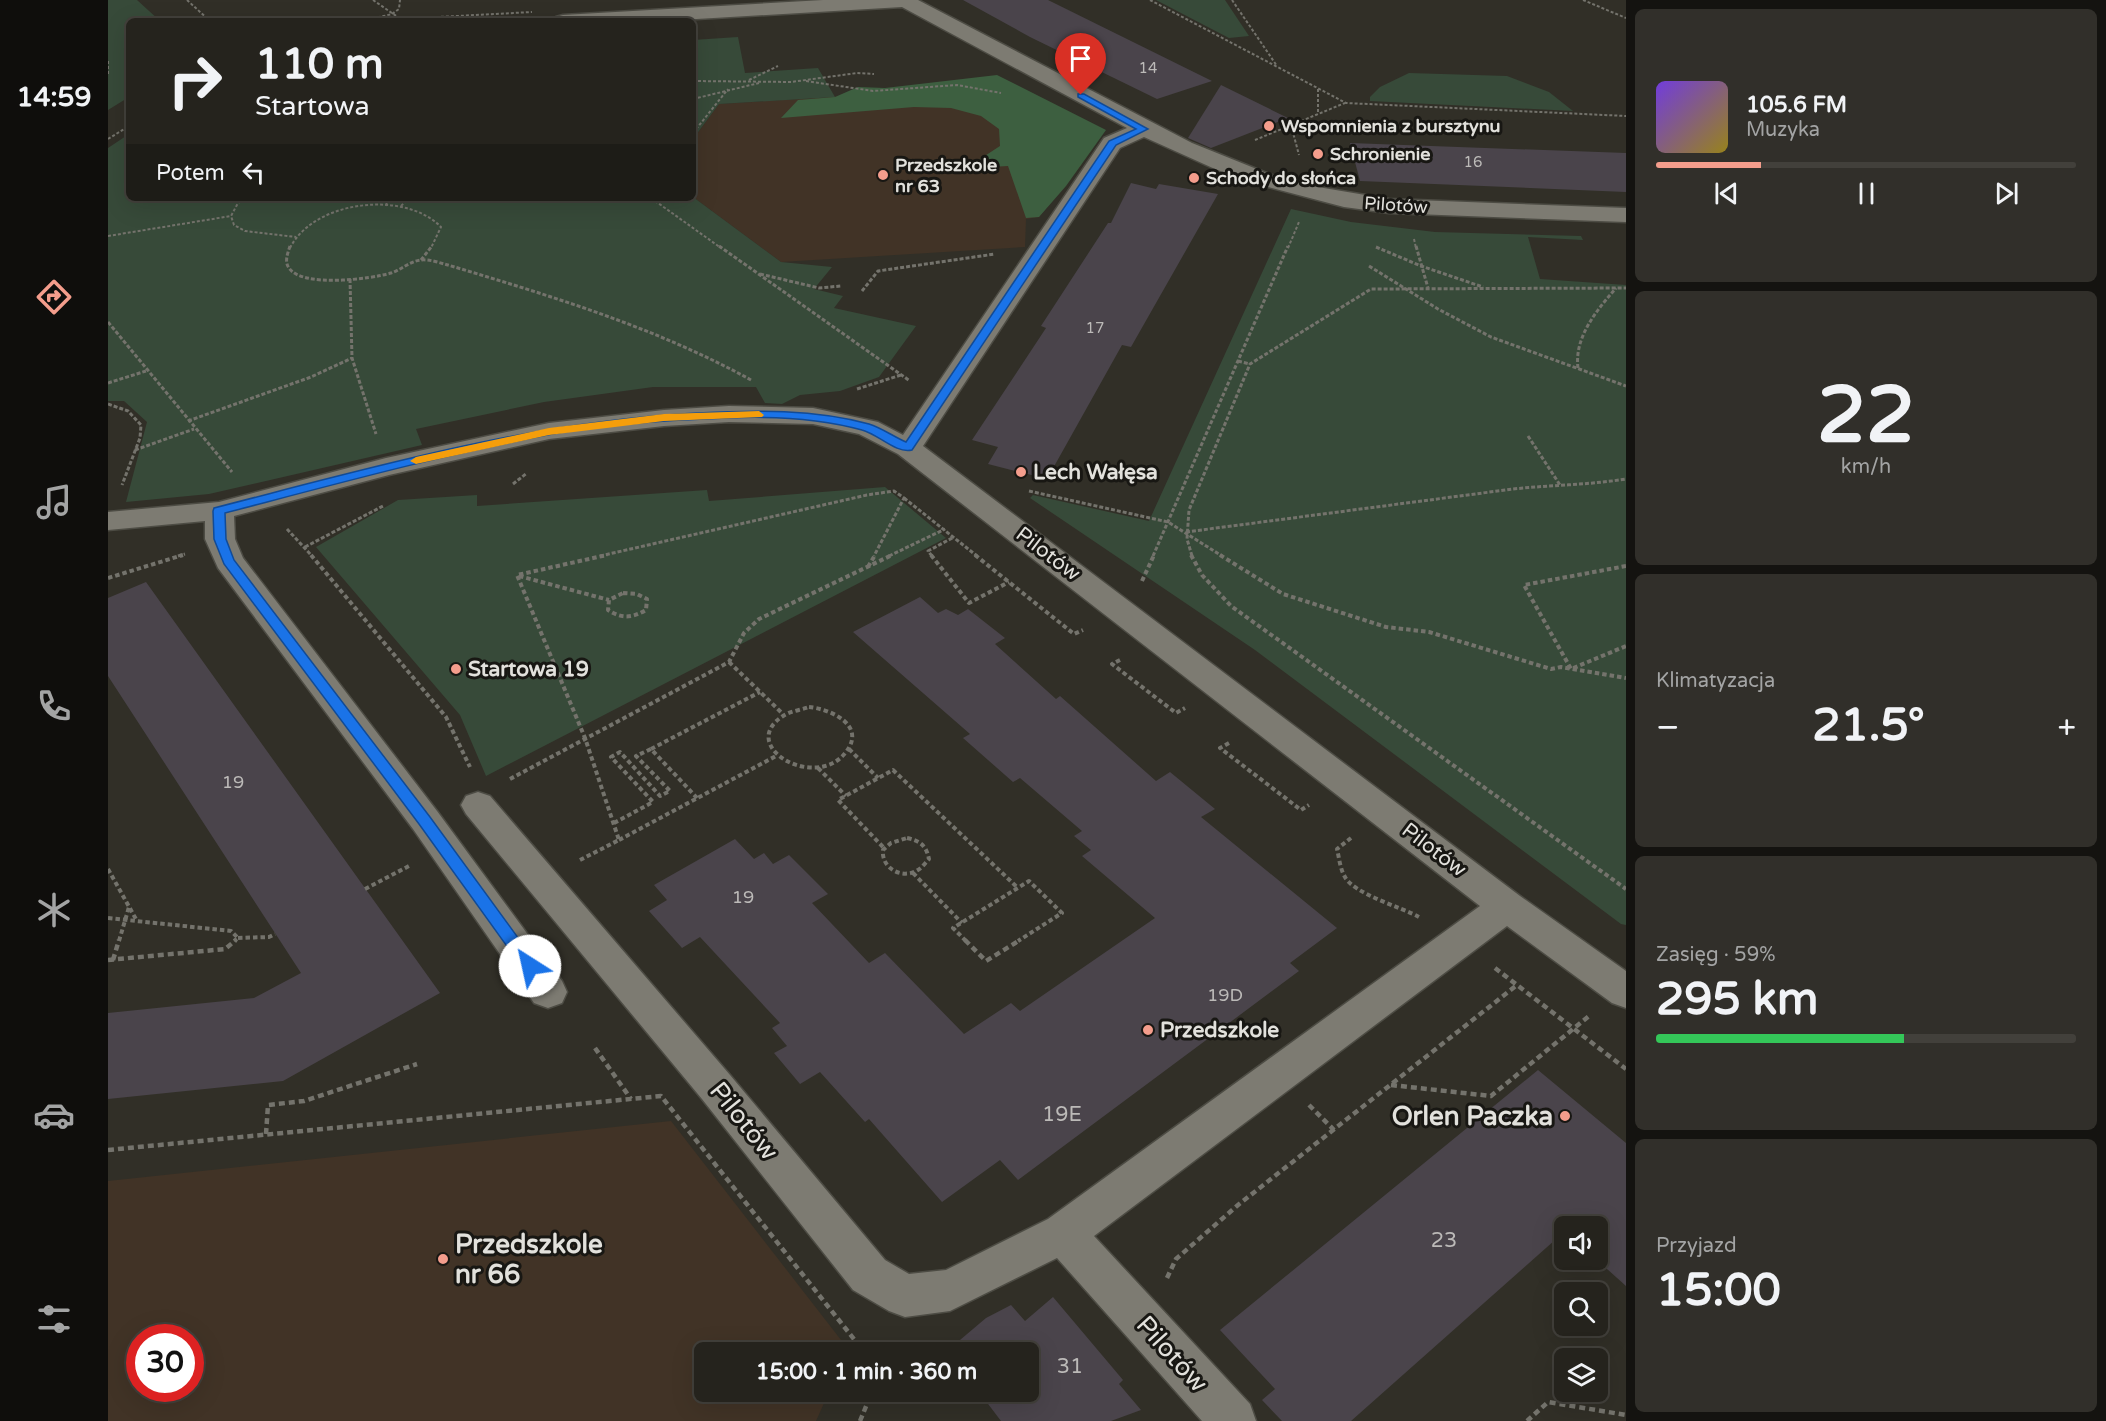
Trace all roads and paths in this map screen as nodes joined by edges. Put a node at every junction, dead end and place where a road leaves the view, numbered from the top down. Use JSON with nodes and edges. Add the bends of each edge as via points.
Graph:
{"nodes":[{"id":1,"x":187,"y":0,"type":"edge"},
{"id":2,"x":373,"y":0,"type":"edge"},
{"id":3,"x":400,"y":0,"type":"edge"},
{"id":4,"x":905,"y":0,"type":"edge"},
{"id":5,"x":1150,"y":0,"type":"edge"},
{"id":6,"x":1232,"y":0,"type":"edge"},
{"id":7,"x":1583,"y":0,"type":"edge"},
{"id":8,"x":392,"y":14,"type":"junction"},
{"id":9,"x":207,"y":18,"type":"edge"},
{"id":10,"x":375,"y":18,"type":"edge"},
{"id":11,"x":398,"y":18,"type":"edge"},
{"id":12,"x":612,"y":18,"type":"edge"},
{"id":13,"x":1626,"y":18,"type":"edge"},
{"id":14,"x":108,"y":61,"type":"edge"},
{"id":15,"x":778,"y":66,"type":"dead end"},
{"id":16,"x":1279,"y":68,"type":"junction"},
{"id":17,"x":874,"y":74,"type":"dead end"},
{"id":18,"x":108,"y":75,"type":"edge"},
{"id":19,"x":696,"y":81,"type":"edge"},
{"id":20,"x":747,"y":81,"type":"junction"},
{"id":21,"x":772,"y":81,"type":"junction"},
{"id":22,"x":806,"y":81,"type":"junction"},
{"id":23,"x":735,"y":87,"type":"junction"},
{"id":24,"x":729,"y":89,"type":"junction"},
{"id":25,"x":1318,"y":89,"type":"junction"},
{"id":26,"x":1009,"y":94,"type":"dead end"},
{"id":27,"x":696,"y":98,"type":"edge"},
{"id":28,"x":1346,"y":103,"type":"junction"},
{"id":29,"x":1318,"y":114,"type":"junction"},
{"id":30,"x":1626,"y":116,"type":"edge"},
{"id":31,"x":126,"y":127,"type":"edge"},
{"id":32,"x":696,"y":129,"type":"edge"},
{"id":33,"x":1143,"y":129,"type":"junction"},
{"id":34,"x":108,"y":139,"type":"edge"},
{"id":35,"x":1253,"y":141,"type":"dead end"},
{"id":36,"x":1311,"y":195,"type":"junction"},
{"id":37,"x":241,"y":201,"type":"edge"},
{"id":38,"x":387,"y":201,"type":"edge"},
{"id":39,"x":406,"y":201,"type":"edge"},
{"id":40,"x":655,"y":201,"type":"edge"},
{"id":41,"x":386,"y":206,"type":"junction"},
{"id":42,"x":401,"y":206,"type":"junction"},
{"id":43,"x":1405,"y":207,"type":"junction"},
{"id":44,"x":1626,"y":215,"type":"edge"},
{"id":45,"x":231,"y":216,"type":"junction"},
{"id":46,"x":108,"y":237,"type":"edge"},
{"id":47,"x":296,"y":237,"type":"junction"},
{"id":48,"x":1376,"y":247,"type":"dead end"},
{"id":49,"x":1041,"y":249,"type":"junction"},
{"id":50,"x":421,"y":260,"type":"junction"},
{"id":51,"x":1369,"y":266,"type":"dead end"},
{"id":52,"x":1421,"y":266,"type":"junction"},
{"id":53,"x":757,"y":273,"type":"junction"},
{"id":54,"x":350,"y":279,"type":"junction"},
{"id":55,"x":841,"y":286,"type":"dead end"},
{"id":56,"x":1405,"y":288,"type":"junction"},
{"id":57,"x":1428,"y":288,"type":"junction"},
{"id":58,"x":1487,"y":288,"type":"junction"},
{"id":59,"x":1616,"y":288,"type":"junction"},
{"id":60,"x":1626,"y":288,"type":"edge"},
{"id":61,"x":862,"y":291,"type":"dead end"},
{"id":62,"x":108,"y":322,"type":"edge"},
{"id":63,"x":352,"y":358,"type":"junction"},
{"id":64,"x":1238,"y":361,"type":"junction"},
{"id":65,"x":1250,"y":364,"type":"junction"},
{"id":66,"x":1578,"y":368,"type":"junction"},
{"id":67,"x":146,"y":371,"type":"junction"},
{"id":68,"x":753,"y":381,"type":"dead end"},
{"id":69,"x":108,"y":383,"type":"edge"},
{"id":70,"x":1626,"y":386,"type":"edge"},
{"id":71,"x":939,"y":402,"type":"junction"},
{"id":72,"x":108,"y":405,"type":"edge"},
{"id":73,"x":187,"y":421,"type":"junction"},
{"id":74,"x":194,"y":429,"type":"junction"},
{"id":75,"x":1528,"y":436,"type":"dead end"},
{"id":76,"x":908,"y":448,"type":"junction"},
{"id":77,"x":135,"y":450,"type":"junction"},
{"id":78,"x":386,"y":467,"type":"junction"},
{"id":79,"x":1626,"y":479,"type":"edge"},
{"id":80,"x":1561,"y":485,"type":"junction"},
{"id":81,"x":1028,"y":491,"type":"dead end"},
{"id":82,"x":904,"y":498,"type":"junction"},
{"id":83,"x":258,"y":502,"type":"junction"},
{"id":84,"x":384,"y":505,"type":"dead end"},
{"id":85,"x":987,"y":508,"type":"junction"},
{"id":86,"x":219,"y":511,"type":"junction"},
{"id":87,"x":108,"y":520,"type":"edge"},
{"id":88,"x":1168,"y":522,"type":"junction"},
{"id":89,"x":944,"y":530,"type":"junction"},
{"id":90,"x":1186,"y":532,"type":"junction"},
{"id":91,"x":954,"y":537,"type":"junction"},
{"id":92,"x":305,"y":547,"type":"junction"},
{"id":93,"x":225,"y":551,"type":"junction"},
{"id":94,"x":1626,"y":566,"type":"edge"},
{"id":95,"x":868,"y":567,"type":"junction"},
{"id":96,"x":517,"y":575,"type":"junction"},
{"id":97,"x":108,"y":578,"type":"edge"},
{"id":98,"x":1009,"y":582,"type":"junction"},
{"id":99,"x":1140,"y":584,"type":"dead end"},
{"id":100,"x":609,"y":600,"type":"junction"},
{"id":101,"x":1090,"y":626,"type":"dead end"},
{"id":102,"x":1626,"y":646,"type":"edge"},
{"id":103,"x":1127,"y":655,"type":"dead end"},
{"id":104,"x":729,"y":662,"type":"junction"},
{"id":105,"x":1571,"y":669,"type":"junction"},
{"id":106,"x":1626,"y":678,"type":"edge"},
{"id":107,"x":760,"y":692,"type":"junction"},
{"id":108,"x":1192,"y":704,"type":"dead end"},
{"id":109,"x":783,"y":714,"type":"junction"},
{"id":110,"x":585,"y":738,"type":"junction"},
{"id":111,"x":1237,"y":739,"type":"dead end"},
{"id":112,"x":651,"y":749,"type":"junction"},
{"id":113,"x":849,"y":749,"type":"junction"},
{"id":114,"x":776,"y":756,"type":"junction"},
{"id":115,"x":818,"y":768,"type":"junction"},
{"id":116,"x":878,"y":778,"type":"junction"},
{"id":117,"x":485,"y":787,"type":"junction"},
{"id":118,"x":846,"y":796,"type":"junction"},
{"id":119,"x":697,"y":798,"type":"junction"},
{"id":120,"x":1318,"y":799,"type":"dead end"},
{"id":121,"x":614,"y":823,"type":"junction"},
{"id":122,"x":1359,"y":832,"type":"dead end"},
{"id":123,"x":619,"y":840,"type":"junction"},
{"id":124,"x":884,"y":847,"type":"junction"},
{"id":125,"x":444,"y":848,"type":"junction"},
{"id":126,"x":108,"y":869,"type":"edge"},
{"id":127,"x":913,"y":873,"type":"junction"},
{"id":128,"x":543,"y":880,"type":"junction"},
{"id":129,"x":1018,"y":888,"type":"junction"},
{"id":130,"x":365,"y":889,"type":"dead end"},
{"id":131,"x":1626,"y":889,"type":"edge"},
{"id":132,"x":1507,"y":906,"type":"junction"},
{"id":133,"x":129,"y":907,"type":"junction"},
{"id":134,"x":108,"y":918,"type":"edge"},
{"id":135,"x":124,"y":920,"type":"junction"},
{"id":136,"x":137,"y":922,"type":"junction"},
{"id":137,"x":962,"y":922,"type":"junction"},
{"id":138,"x":275,"y":934,"type":"dead end"},
{"id":139,"x":238,"y":938,"type":"junction"},
{"id":140,"x":1459,"y":941,"type":"junction"},
{"id":141,"x":110,"y":960,"type":"edge"},
{"id":142,"x":1517,"y":985,"type":"junction"},
{"id":143,"x":1626,"y":992,"type":"edge"},
{"id":144,"x":548,"y":993,"type":"dead end"},
{"id":145,"x":1574,"y":1029,"type":"junction"},
{"id":146,"x":595,"y":1048,"type":"dead end"},
{"id":147,"x":417,"y":1064,"type":"dead end"},
{"id":148,"x":1626,"y":1069,"type":"edge"},
{"id":149,"x":1391,"y":1085,"type":"junction"},
{"id":150,"x":631,"y":1099,"type":"junction"},
{"id":151,"x":266,"y":1134,"type":"junction"},
{"id":152,"x":108,"y":1150,"type":"edge"},
{"id":153,"x":1063,"y":1233,"type":"junction"},
{"id":154,"x":1146,"y":1325,"type":"junction"},
{"id":155,"x":856,"y":1342,"type":"edge"},
{"id":156,"x":868,"y":1402,"type":"edge"},
{"id":157,"x":1626,"y":1415,"type":"edge"},
{"id":158,"x":860,"y":1421,"type":"edge"},
{"id":159,"x":1233,"y":1421,"type":"edge"},
{"id":160,"x":1527,"y":1421,"type":"edge"}],
"edges":[{"from":1,"to":9,"type":"path"},
{"from":2,"to":8,"type":"path"},
{"from":3,"to":8,"type":"path","via":[[399,9]]},
{"from":4,"to":12,"type":"street","name":"Pilotów"},
{"from":4,"to":33,"type":"street","name":"Pilotów"},
{"from":5,"to":16,"type":"path"},
{"from":6,"to":16,"type":"path"},
{"from":7,"to":13,"type":"path"},
{"from":8,"to":10,"type":"path"},
{"from":8,"to":11,"type":"path"},
{"from":14,"to":18,"type":"path"},
{"from":15,"to":20,"type":"path"},
{"from":16,"to":25,"type":"path"},
{"from":17,"to":22,"type":"path","via":[[857,71]]},
{"from":19,"to":20,"type":"path"},
{"from":20,"to":21,"type":"path"},
{"from":20,"to":23,"type":"path"},
{"from":21,"to":22,"type":"path"},
{"from":21,"to":23,"type":"path"},
{"from":22,"to":26,"type":"path","via":[[873,91],[967,86]]},
{"from":23,"to":24,"type":"path"},
{"from":24,"to":27,"type":"path"},
{"from":24,"to":32,"type":"path"},
{"from":25,"to":28,"type":"path"},
{"from":25,"to":29,"type":"path"},
{"from":28,"to":29,"type":"path"},
{"from":28,"to":30,"type":"path"},
{"from":29,"to":35,"type":"path"},
{"from":31,"to":34,"type":"path"},
{"from":33,"to":36,"type":"street","name":"Pilotów","via":[[1237,172]]},
{"from":33,"to":49,"type":"street","via":[[1112,143]]},
{"from":36,"to":43,"type":"street","name":"Pilotów"},
{"from":36,"to":64,"type":"path"},
{"from":37,"to":45,"type":"path"},
{"from":38,"to":41,"type":"path"},
{"from":39,"to":42,"type":"path"},
{"from":40,"to":53,"type":"path"},
{"from":41,"to":42,"type":"path"},
{"from":41,"to":47,"type":"path","via":[[343,210],[307,226]]},
{"from":42,"to":50,"type":"path","via":[[420,209],[441,227],[432,249]]},
{"from":43,"to":44,"type":"street","name":"Pilotów"},
{"from":43,"to":52,"type":"path"},
{"from":45,"to":46,"type":"path"},
{"from":45,"to":47,"type":"path","via":[[234,225],[245,231]]},
{"from":47,"to":54,"type":"path","via":[[286,262],[295,274]]},
{"from":48,"to":52,"type":"path"},
{"from":49,"to":61,"type":"path","via":[[878,272]]},
{"from":49,"to":71,"type":"street"},
{"from":50,"to":54,"type":"path","via":[[389,274]]},
{"from":50,"to":68,"type":"path","via":[[587,310],[654,335]]},
{"from":51,"to":56,"type":"path"},
{"from":52,"to":57,"type":"path"},
{"from":52,"to":58,"type":"path"},
{"from":53,"to":55,"type":"path","via":[[819,288]]},
{"from":53,"to":71,"type":"path"},
{"from":54,"to":63,"type":"path"},
{"from":56,"to":57,"type":"path"},
{"from":56,"to":65,"type":"path","via":[[1371,289]]},
{"from":56,"to":66,"type":"path","via":[[1470,327],[1511,346]]},
{"from":57,"to":58,"type":"path"},
{"from":58,"to":59,"type":"path"},
{"from":59,"to":60,"type":"path"},
{"from":59,"to":66,"type":"path","via":[[1595,313],[1575,356]]},
{"from":62,"to":67,"type":"path"},
{"from":63,"to":73,"type":"path"},
{"from":63,"to":78,"type":"path"},
{"from":64,"to":65,"type":"path"},
{"from":64,"to":88,"type":"path"},
{"from":65,"to":90,"type":"path","via":[[1189,510]]},
{"from":66,"to":70,"type":"path"},
{"from":67,"to":69,"type":"path"},
{"from":67,"to":73,"type":"path"},
{"from":71,"to":76,"type":"street"},
{"from":72,"to":77,"type":"path","via":[[129,411],[141,425]]},
{"from":73,"to":74,"type":"path"},
{"from":74,"to":77,"type":"path"},
{"from":74,"to":83,"type":"path"},
{"from":75,"to":80,"type":"path"},
{"from":76,"to":78,"type":"street","name":"Pilotów","via":[[884,434],[846,422],[813,416],[729,414],[549,431]]},
{"from":76,"to":85,"type":"street","name":"Pilotów"},
{"from":77,"to":87,"type":"path"},
{"from":78,"to":83,"type":"street","name":"Pilotów"},
{"from":79,"to":80,"type":"path"},
{"from":80,"to":90,"type":"path"},
{"from":81,"to":88,"type":"path"},
{"from":82,"to":89,"type":"path"},
{"from":82,"to":95,"type":"path"},
{"from":82,"to":96,"type":"path","via":[[894,491],[867,495]]},
{"from":83,"to":86,"type":"street","name":"Pilotów"},
{"from":83,"to":92,"type":"path"},
{"from":84,"to":92,"type":"path"},
{"from":85,"to":89,"type":"path"},
{"from":85,"to":132,"type":"street","name":"Pilotów"},
{"from":86,"to":87,"type":"street","name":"Pilotów"},
{"from":86,"to":93,"type":"street","via":[[220,539]]},
{"from":88,"to":90,"type":"path"},
{"from":88,"to":99,"type":"path"},
{"from":89,"to":91,"type":"path"},
{"from":89,"to":95,"type":"path"},
{"from":90,"to":105,"type":"path","via":[[1283,594],[1386,627],[1429,632],[1526,663]]},
{"from":90,"to":131,"type":"path","via":[[1195,565],[1207,585],[1231,606]]},
{"from":91,"to":98,"type":"path"},
{"from":91,"to":98,"type":"path","via":[[928,551],[969,603]]},
{"from":92,"to":117,"type":"path","via":[[446,717]]},
{"from":93,"to":97,"type":"path","via":[[196,551]]},
{"from":93,"to":125,"type":"street","via":[[228,561]]},
{"from":94,"to":105,"type":"path","via":[[1524,585]]},
{"from":95,"to":104,"type":"path","via":[[759,619],[744,633]]},
{"from":96,"to":100,"type":"path"},
{"from":96,"to":110,"type":"path"},
{"from":98,"to":101,"type":"path","via":[[1074,634]]},
{"from":100,"to":100,"type":"path","via":[[608,610],[618,618],[634,617],[646,610],[647,599],[637,592],[621,592]]},
{"from":102,"to":105,"type":"path"},
{"from":103,"to":108,"type":"path","via":[[1112,664],[1176,714]]},
{"from":104,"to":107,"type":"path"},
{"from":104,"to":110,"type":"path"},
{"from":105,"to":106,"type":"path"},
{"from":107,"to":109,"type":"path"},
{"from":107,"to":112,"type":"path"},
{"from":109,"to":113,"type":"path","via":[[809,707],[836,713],[851,729]]},
{"from":109,"to":114,"type":"path","via":[[768,734],[769,746]]},
{"from":110,"to":117,"type":"path"},
{"from":110,"to":121,"type":"path"},
{"from":111,"to":120,"type":"path","via":[[1220,748],[1301,810]]},
{"from":112,"to":119,"type":"path"},
{"from":112,"to":121,"type":"path","via":[[636,756],[670,791],[660,796],[620,752],[611,757],[653,802]]},
{"from":113,"to":115,"type":"path","via":[[836,761]]},
{"from":113,"to":116,"type":"path"},
{"from":114,"to":115,"type":"path","via":[[787,764]]},
{"from":114,"to":119,"type":"path"},
{"from":115,"to":118,"type":"path"},
{"from":116,"to":118,"type":"path"},
{"from":116,"to":129,"type":"path","via":[[893,770]]},
{"from":117,"to":128,"type":"street","name":"Pilotów"},
{"from":118,"to":124,"type":"path","via":[[838,800]]},
{"from":119,"to":123,"type":"path"},
{"from":121,"to":123,"type":"path"},
{"from":122,"to":140,"type":"path","via":[[1337,849],[1345,878],[1370,897],[1396,904]]},
{"from":123,"to":128,"type":"path"},
{"from":124,"to":127,"type":"path","via":[[883,863],[890,870]]},
{"from":124,"to":127,"type":"path","via":[[894,839],[919,841],[927,849],[929,859]]},
{"from":125,"to":130,"type":"path"},
{"from":125,"to":144,"type":"street"},
{"from":126,"to":133,"type":"path"},
{"from":127,"to":137,"type":"path"},
{"from":128,"to":153,"type":"street","name":"Pilotów","via":[[869,1275],[905,1296],[950,1290]]},
{"from":129,"to":137,"type":"path"},
{"from":129,"to":137,"type":"path","via":[[1029,881],[1062,913],[986,961],[953,928]]},
{"from":132,"to":140,"type":"street","name":"Pilotów"},
{"from":132,"to":143,"type":"street","name":"Pilotów"},
{"from":133,"to":135,"type":"path"},
{"from":133,"to":136,"type":"path"},
{"from":134,"to":135,"type":"path"},
{"from":135,"to":136,"type":"path"},
{"from":135,"to":141,"type":"path"},
{"from":136,"to":139,"type":"path","via":[[231,931]]},
{"from":138,"to":139,"type":"path"},
{"from":139,"to":141,"type":"path","via":[[225,949]]},
{"from":140,"to":142,"type":"path"},
{"from":140,"to":153,"type":"street","name":"Pilotów"},
{"from":142,"to":145,"type":"path"},
{"from":142,"to":149,"type":"path"},
{"from":145,"to":148,"type":"path"},
{"from":145,"to":149,"type":"path","via":[[1491,1096]]},
{"from":146,"to":150,"type":"path"},
{"from":147,"to":151,"type":"path","via":[[304,1101],[268,1105]]},
{"from":149,"to":154,"type":"path","via":[[1176,1259]]},
{"from":150,"to":151,"type":"path"},
{"from":150,"to":155,"type":"path","via":[[662,1096]]},
{"from":151,"to":152,"type":"path"},
{"from":153,"to":154,"type":"street","name":"Pilotów"},
{"from":154,"to":159,"type":"street","name":"Pilotów"},
{"from":156,"to":158,"type":"path"},
{"from":157,"to":160,"type":"path","via":[[1548,1402]]}]}
